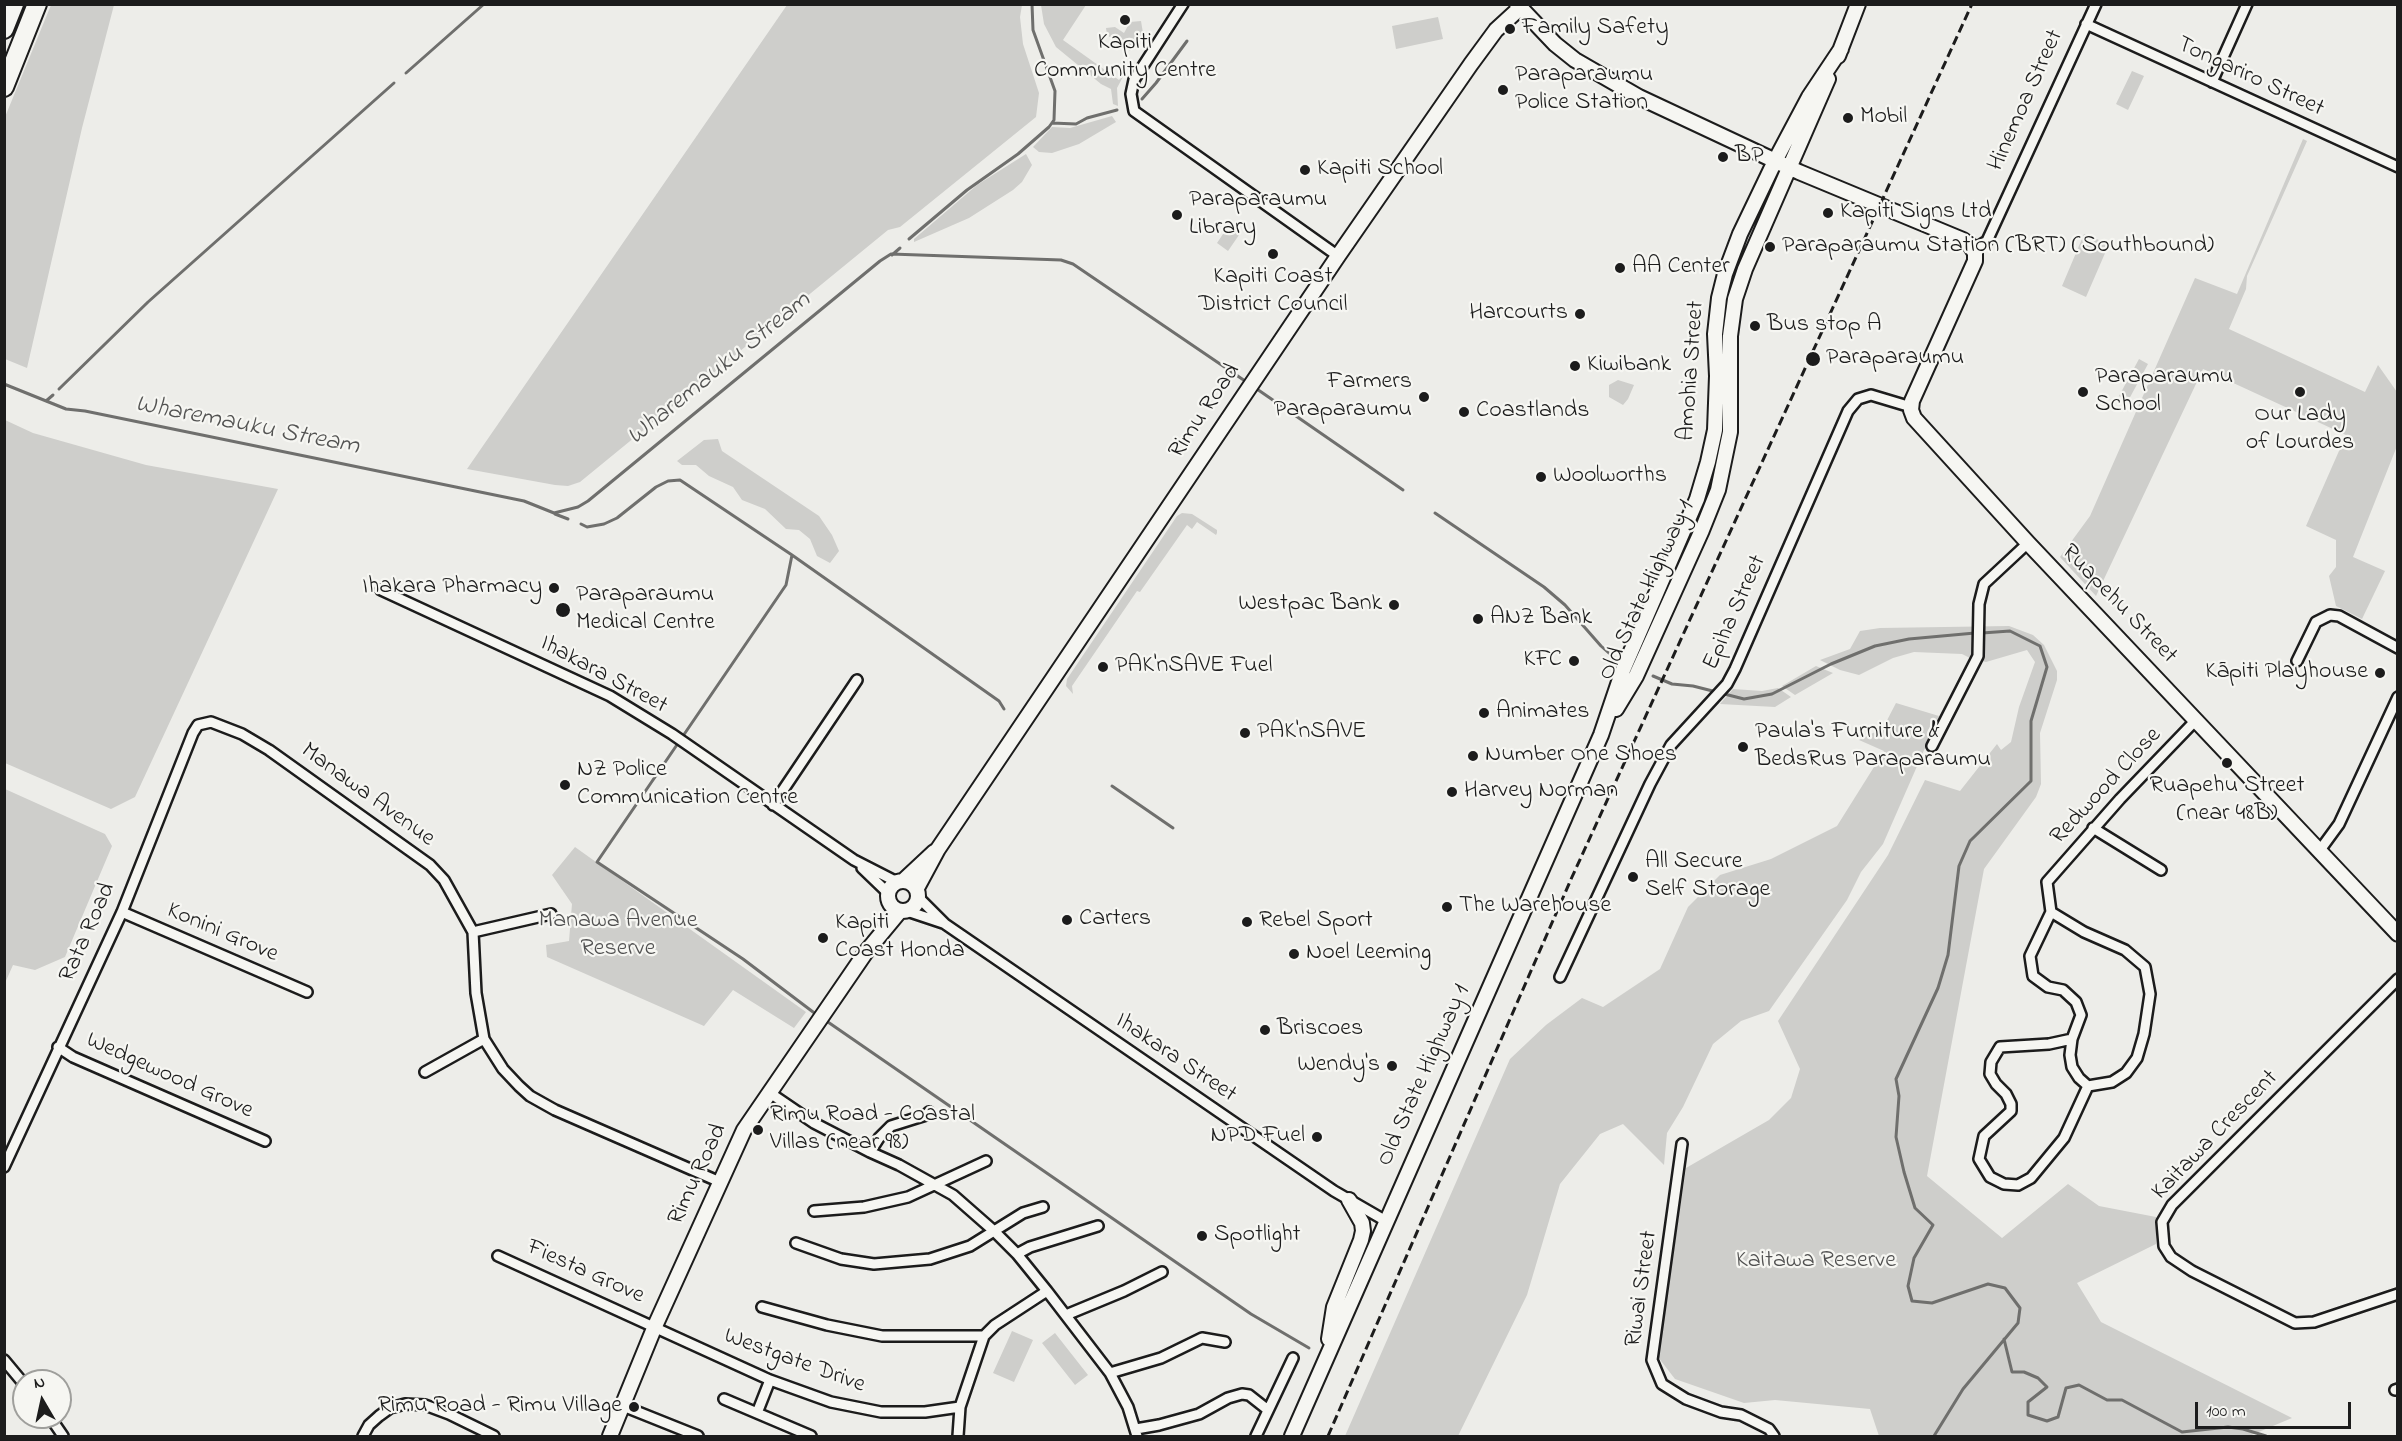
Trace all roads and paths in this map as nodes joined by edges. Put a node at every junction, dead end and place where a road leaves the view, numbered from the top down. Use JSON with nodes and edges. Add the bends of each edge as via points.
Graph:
{"nodes":[{"id":1,"x":14,"y":4,"type":"edge"},
{"id":2,"x":37,"y":4,"type":"edge"},
{"id":3,"x":1183,"y":4,"type":"edge"},
{"id":4,"x":1858,"y":4,"type":"edge"},
{"id":5,"x":2096,"y":4,"type":"edge"},
{"id":6,"x":2247,"y":4,"type":"edge"},
{"id":7,"x":1522,"y":6,"type":"edge"},
{"id":8,"x":2086,"y":24,"type":"junction"},
{"id":9,"x":4,"y":29,"type":"edge"},
{"id":10,"x":1841,"y":49,"type":"junction"},
{"id":11,"x":2212,"y":82,"type":"junction"},
{"id":12,"x":4,"y":87,"type":"edge"},
{"id":13,"x":1775,"y":161,"type":"junction"},
{"id":14,"x":2397,"y":167,"type":"edge"},
{"id":15,"x":1789,"y":168,"type":"junction"},
{"id":16,"x":1973,"y":250,"type":"junction"},
{"id":17,"x":1338,"y":256,"type":"junction"},
{"id":18,"x":1911,"y":407,"type":"junction"},
{"id":19,"x":1725,"y":461,"type":"joint"},
{"id":20,"x":1679,"y":539,"type":"joint"},
{"id":21,"x":2028,"y":543,"type":"junction"},
{"id":22,"x":381,"y":590,"type":"dead end"},
{"id":23,"x":2397,"y":648,"type":"edge"},
{"id":24,"x":2297,"y":661,"type":"dead end"},
{"id":25,"x":1632,"y":667,"type":"junction"},
{"id":26,"x":857,"y":680,"type":"dead end"},
{"id":27,"x":2397,"y":697,"type":"edge"},
{"id":28,"x":2196,"y":720,"type":"junction"},
{"id":29,"x":211,"y":722,"type":"joint"},
{"id":30,"x":1932,"y":746,"type":"dead end"},
{"id":31,"x":772,"y":806,"type":"junction"},
{"id":32,"x":2094,"y":828,"type":"junction"},
{"id":33,"x":938,"y":849,"type":"junction"},
{"id":34,"x":2320,"y":850,"type":"junction"},
{"id":35,"x":854,"y":860,"type":"junction"},
{"id":36,"x":2161,"y":870,"type":"dead end"},
{"id":37,"x":900,"y":881,"type":"junction"},
{"id":38,"x":918,"y":893,"type":"junction"},
{"id":39,"x":896,"y":905,"type":"junction"},
{"id":40,"x":122,"y":912,"type":"junction"},
{"id":41,"x":2051,"y":912,"type":"junction"},
{"id":42,"x":551,"y":914,"type":"dead end"},
{"id":43,"x":945,"y":924,"type":"junction"},
{"id":44,"x":473,"y":932,"type":"junction"},
{"id":45,"x":2397,"y":934,"type":"edge"},
{"id":46,"x":1560,"y":977,"type":"dead end"},
{"id":47,"x":2397,"y":979,"type":"edge"},
{"id":48,"x":307,"y":992,"type":"dead end"},
{"id":49,"x":484,"y":1039,"type":"junction"},
{"id":50,"x":2072,"y":1039,"type":"junction"},
{"id":51,"x":58,"y":1047,"type":"junction"},
{"id":52,"x":424,"y":1072,"type":"dead end"},
{"id":53,"x":2088,"y":1086,"type":"junction"},
{"id":54,"x":770,"y":1093,"type":"junction"},
{"id":55,"x":929,"y":1112,"type":"dead end"},
{"id":56,"x":265,"y":1142,"type":"dead end"},
{"id":57,"x":1682,"y":1144,"type":"dead end"},
{"id":58,"x":870,"y":1152,"type":"junction"},
{"id":59,"x":986,"y":1161,"type":"dead end"},
{"id":60,"x":4,"y":1167,"type":"edge"},
{"id":61,"x":720,"y":1182,"type":"junction"},
{"id":62,"x":934,"y":1184,"type":"junction"},
{"id":63,"x":1348,"y":1200,"type":"junction"},
{"id":64,"x":1043,"y":1207,"type":"dead end"},
{"id":65,"x":814,"y":1211,"type":"dead end"},
{"id":66,"x":1386,"y":1221,"type":"junction"},
{"id":67,"x":1098,"y":1226,"type":"dead end"},
{"id":68,"x":994,"y":1231,"type":"junction"},
{"id":69,"x":796,"y":1243,"type":"dead end"},
{"id":70,"x":1017,"y":1254,"type":"junction"},
{"id":71,"x":498,"y":1256,"type":"dead end"},
{"id":72,"x":1162,"y":1272,"type":"dead end"},
{"id":73,"x":1047,"y":1291,"type":"junction"},
{"id":74,"x":2397,"y":1294,"type":"edge"},
{"id":75,"x":762,"y":1307,"type":"dead end"},
{"id":76,"x":1066,"y":1315,"type":"junction"},
{"id":77,"x":655,"y":1326,"type":"junction"},
{"id":78,"x":984,"y":1336,"type":"junction"},
{"id":79,"x":1225,"y":1342,"type":"dead end"},
{"id":80,"x":1327,"y":1356,"type":"junction"},
{"id":81,"x":1293,"y":1358,"type":"dead end"},
{"id":82,"x":1110,"y":1373,"type":"junction"},
{"id":83,"x":770,"y":1380,"type":"junction"},
{"id":84,"x":724,"y":1399,"type":"dead end"},
{"id":85,"x":623,"y":1406,"type":"junction"},
{"id":86,"x":960,"y":1407,"type":"junction"},
{"id":87,"x":1268,"y":1410,"type":"junction"},
{"id":88,"x":757,"y":1413,"type":"junction"},
{"id":89,"x":1136,"y":1433,"type":"edge"},
{"id":90,"x":363,"y":1437,"type":"edge"},
{"id":91,"x":494,"y":1437,"type":"edge"},
{"id":92,"x":610,"y":1437,"type":"edge"},
{"id":93,"x":698,"y":1437,"type":"edge"},
{"id":94,"x":812,"y":1437,"type":"edge"},
{"id":95,"x":958,"y":1437,"type":"edge"},
{"id":96,"x":1256,"y":1437,"type":"edge"},
{"id":97,"x":1292,"y":1437,"type":"edge"},
{"id":98,"x":1774,"y":1437,"type":"edge"}],
"edges":[{"from":1,"to":9,"type":"highway"},
{"from":2,"to":12,"type":"highway"},
{"from":3,"to":17,"type":"street","via":[[1134,80],[1134,111]]},
{"from":4,"to":10,"type":"main road","name":"Amohia Street"},
{"from":5,"to":8,"type":"street","name":"Hinemoa Street"},
{"from":6,"to":11,"type":"street"},
{"from":7,"to":13,"type":"main road","via":[[1555,44],[1584,66],[1639,97]]},
{"from":7,"to":17,"type":"main road","name":"Rimu Road","via":[[1477,55]]},
{"from":8,"to":11,"type":"street","name":"Tongariro Street"},
{"from":8,"to":16,"type":"street","name":"Hinemoa Street","via":[[1987,241]]},
{"from":10,"to":13,"type":"main road","name":"Amohia Street","via":[[1809,97]]},
{"from":10,"to":15,"type":"main road","name":"Amohia Street"},
{"from":11,"to":14,"type":"street","name":"Tongariro Street"},
{"from":13,"to":15,"type":"main road"},
{"from":13,"to":20,"type":"main road","name":"Amohia Street","via":[[1740,234],[1719,298],[1714,348],[1714,430],[1700,490]]},
{"from":15,"to":16,"type":"main road","via":[[1963,240]]},
{"from":15,"to":19,"type":"main road","name":"Amohia Street","via":[[1733,307],[1730,427]]},
{"from":16,"to":18,"type":"main road","via":[[1975,261]]},
{"from":17,"to":33,"type":"main road","name":"Rimu Road"},
{"from":18,"to":21,"type":"main road","name":"Ruapehu Street","via":[[1916,422]]},
{"from":18,"to":46,"type":"street","name":"Epiha Street","via":[[1871,395],[1858,399],[1848,411],[1727,684],[1665,755]]},
{"from":19,"to":25,"type":"main road","name":"Old State Highway 1","via":[[1708,516]]},
{"from":20,"to":25,"type":"main road","name":"Old State Highway 1"},
{"from":21,"to":28,"type":"main road","name":"Ruapehu Street"},
{"from":21,"to":30,"type":"street","via":[[1984,584],[1979,604],[1979,650]]},
{"from":22,"to":31,"type":"street","name":"Ihakara Street","via":[[610,696],[672,734]]},
{"from":23,"to":24,"type":"street","via":[[2339,616],[2330,615],[2316,622]]},
{"from":25,"to":66,"type":"main road","name":"Old State Highway 1"},
{"from":26,"to":31,"type":"street"},
{"from":27,"to":34,"type":"street","via":[[2339,824]]},
{"from":28,"to":32,"type":"street","name":"Redwood Close"},
{"from":28,"to":34,"type":"main road","name":"Ruapehu Street"},
{"from":29,"to":40,"type":"street","name":"Rata Road","via":[[198,725],[193,733]]},
{"from":29,"to":44,"type":"street","name":"Manawa Avenue","via":[[269,750],[430,865],[444,880]]},
{"from":31,"to":35,"type":"street","name":"Ihakara Street"},
{"from":32,"to":36,"type":"street"},
{"from":32,"to":41,"type":"street","name":"Redwood Close","via":[[2047,882]]},
{"from":33,"to":37,"type":"main road","name":"Rimu Road"},
{"from":33,"to":38,"type":"main road","name":"Rimu Road"},
{"from":34,"to":45,"type":"main road","name":"Ruapehu Street"},
{"from":35,"to":37,"type":"street","name":"Ihakara Street"},
{"from":35,"to":39,"type":"street","name":"Ihakara Street"},
{"from":37,"to":38,"type":"main road","via":[[914,884]]},
{"from":37,"to":39,"type":"main road","name":"Rimu Road"},
{"from":38,"to":39,"type":"main road","name":"Rimu Road","via":[[917,904]]},
{"from":38,"to":43,"type":"street","name":"Ihakara Street"},
{"from":39,"to":43,"type":"street","name":"Ihakara Street"},
{"from":39,"to":54,"type":"main road","name":"Rimu Road"},
{"from":40,"to":48,"type":"street","name":"Konini Grove"},
{"from":40,"to":51,"type":"street","name":"Rata Road"},
{"from":41,"to":50,"type":"street","via":[[2030,956],[2033,976],[2048,987],[2063,990],[2076,1002],[2081,1015]]},
{"from":41,"to":53,"type":"street","via":[[2125,950],[2145,967],[2150,993],[2138,1058],[2112,1082]]},
{"from":42,"to":44,"type":"street"},
{"from":43,"to":63,"type":"street","name":"Ihakara Street"},
{"from":44,"to":49,"type":"street","name":"Manawa Avenue","via":[[476,993]]},
{"from":47,"to":74,"type":"street","name":"Kaitawa Crescent","via":[[2172,1205],[2162,1222],[2164,1246],[2171,1257],[2295,1323],[2314,1322]]},
{"from":49,"to":52,"type":"street"},
{"from":49,"to":61,"type":"street","name":"Manawa Avenue","via":[[503,1069],[530,1096]]},
{"from":50,"to":53,"type":"street","via":[[2072,1067]]},
{"from":50,"to":53,"type":"street","via":[[2000,1047],[1991,1062],[1990,1074],[2006,1094],[2011,1110],[1984,1136],[1979,1159],[1990,1177],[2018,1185],[2031,1178],[2064,1138]]},
{"from":51,"to":56,"type":"street","name":"Wedgewood Grove"},
{"from":51,"to":60,"type":"street","name":"Rata Road"},
{"from":54,"to":58,"type":"street","via":[[814,1123]]},
{"from":54,"to":61,"type":"main road","name":"Rimu Road","via":[[744,1130]]},
{"from":55,"to":58,"type":"street","via":[[891,1126]]},
{"from":57,"to":98,"type":"street","name":"Riwai Street","via":[[1652,1360],[1662,1384],[1686,1399],[1741,1415],[1769,1429]]},
{"from":58,"to":62,"type":"street"},
{"from":59,"to":62,"type":"street"},
{"from":61,"to":77,"type":"main road","name":"Rimu Road"},
{"from":62,"to":65,"type":"street","via":[[908,1197],[864,1207]]},
{"from":62,"to":68,"type":"street","via":[[953,1195]]},
{"from":63,"to":66,"type":"street","name":"Ihakara Street"},
{"from":63,"to":80,"type":"main road","via":[[1363,1231],[1334,1307]]},
{"from":64,"to":68,"type":"street","via":[[1023,1213]]},
{"from":66,"to":80,"type":"main road","name":"Old State Highway 1"},
{"from":67,"to":70,"type":"street"},
{"from":68,"to":69,"type":"street","via":[[954,1252],[895,1263],[841,1259]]},
{"from":68,"to":70,"type":"street"},
{"from":70,"to":73,"type":"street"},
{"from":71,"to":77,"type":"street","name":"Fiesta Grove"},
{"from":72,"to":76,"type":"street"},
{"from":73,"to":76,"type":"street"},
{"from":73,"to":78,"type":"street"},
{"from":75,"to":78,"type":"street","via":[[882,1336]]},
{"from":76,"to":82,"type":"street"},
{"from":77,"to":83,"type":"street","name":"Westgate Drive"},
{"from":77,"to":85,"type":"main road","name":"Rimu Road"},
{"from":78,"to":86,"type":"street"},
{"from":79,"to":82,"type":"street","via":[[1202,1338],[1161,1358]]},
{"from":80,"to":97,"type":"main road","name":"Old State Highway 1"},
{"from":81,"to":87,"type":"street"},
{"from":82,"to":89,"type":"street"},
{"from":83,"to":86,"type":"street","name":"Westgate Drive","via":[[831,1402],[881,1413]]},
{"from":83,"to":88,"type":"street"},
{"from":84,"to":88,"type":"street"},
{"from":85,"to":92,"type":"main road","name":"Rimu Road"},
{"from":85,"to":93,"type":"street"},
{"from":86,"to":95,"type":"street"},
{"from":87,"to":89,"type":"street","via":[[1242,1394],[1199,1414]]},
{"from":87,"to":96,"type":"street"},
{"from":88,"to":94,"type":"street"},
{"from":90,"to":91,"type":"street","via":[[379,1416],[405,1404],[425,1405]]}]}
